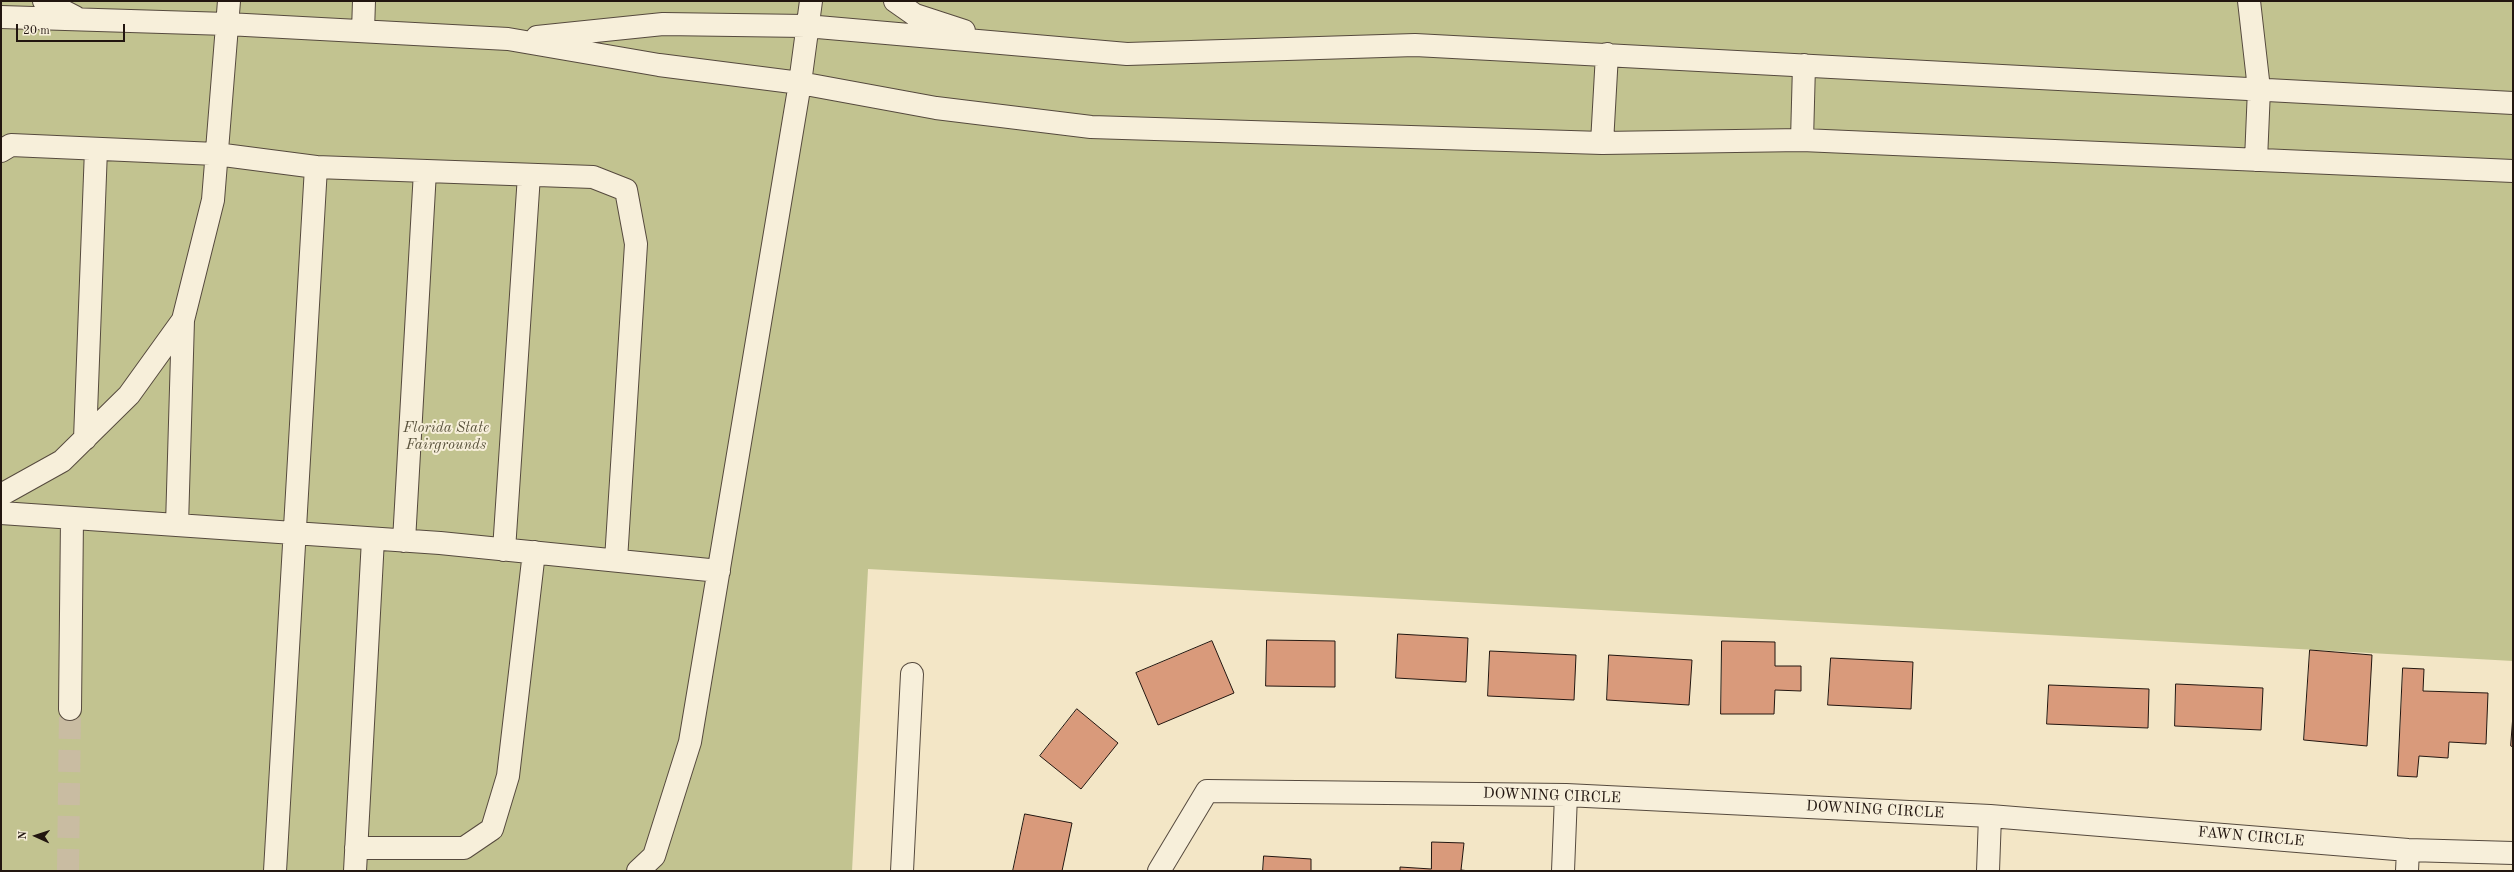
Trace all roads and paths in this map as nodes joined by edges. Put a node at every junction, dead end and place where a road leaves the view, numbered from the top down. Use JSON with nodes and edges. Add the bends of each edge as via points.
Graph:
{"nodes":[{"id":1,"x":44,"y":1,"type":"edge"},
{"id":2,"x":229,"y":1,"type":"edge"},
{"id":3,"x":364,"y":1,"type":"edge"},
{"id":4,"x":811,"y":1,"type":"edge"},
{"id":5,"x":896,"y":1,"type":"edge"},
{"id":6,"x":2249,"y":1,"type":"edge"},
{"id":7,"x":1,"y":18,"type":"edge"},
{"id":8,"x":79,"y":20,"type":"junction"},
{"id":9,"x":227,"y":24,"type":"junction"},
{"id":10,"x":806,"y":26,"type":"junction"},
{"id":11,"x":363,"y":31,"type":"junction"},
{"id":12,"x":508,"y":39,"type":"junction"},
{"id":13,"x":1001,"y":43,"type":"junction"},
{"id":14,"x":1607,"y":54,"type":"junction"},
{"id":15,"x":1804,"y":65,"type":"junction"},
{"id":16,"x":800,"y":82,"type":"junction"},
{"id":17,"x":2259,"y":89,"type":"junction"},
{"id":18,"x":2513,"y":103,"type":"edge"},
{"id":19,"x":1802,"y":140,"type":"junction"},
{"id":20,"x":1602,"y":143,"type":"junction"},
{"id":21,"x":96,"y":148,"type":"junction"},
{"id":22,"x":1,"y":152,"type":"edge"},
{"id":23,"x":216,"y":154,"type":"junction"},
{"id":24,"x":2256,"y":160,"type":"junction"},
{"id":25,"x":316,"y":167,"type":"junction"},
{"id":26,"x":425,"y":171,"type":"junction"},
{"id":27,"x":2513,"y":171,"type":"edge"},
{"id":28,"x":529,"y":175,"type":"junction"},
{"id":29,"x":183,"y":320,"type":"junction"},
{"id":30,"x":85,"y":439,"type":"junction"},
{"id":31,"x":1,"y":495,"type":"edge"},
{"id":32,"x":1,"y":513,"type":"edge"},
{"id":33,"x":72,"y":518,"type":"junction"},
{"id":34,"x":177,"y":525,"type":"junction"},
{"id":35,"x":295,"y":533,"type":"junction"},
{"id":36,"x":373,"y":538,"type":"junction"},
{"id":37,"x":404,"y":541,"type":"junction"},
{"id":38,"x":504,"y":550,"type":"junction"},
{"id":39,"x":534,"y":552,"type":"junction"},
{"id":40,"x":616,"y":560,"type":"junction"},
{"id":41,"x":719,"y":571,"type":"junction"},
{"id":42,"x":912,"y":674,"type":"dead end"},
{"id":43,"x":70,"y":708,"type":"tunnel mouth"},
{"id":44,"x":1566,"y":795,"type":"junction"},
{"id":45,"x":1990,"y":816,"type":"junction"},
{"id":46,"x":356,"y":848,"type":"junction"},
{"id":47,"x":2513,"y":853,"type":"edge"},
{"id":48,"x":2407,"y":860,"type":"edge"},
{"id":49,"x":275,"y":871,"type":"edge"},
{"id":50,"x":355,"y":871,"type":"edge"},
{"id":51,"x":638,"y":871,"type":"edge"},
{"id":52,"x":902,"y":871,"type":"edge"},
{"id":53,"x":1159,"y":871,"type":"edge"},
{"id":54,"x":1563,"y":871,"type":"edge"},
{"id":55,"x":1988,"y":871,"type":"edge"}],
"edges":[{"from":1,"to":8,"type":"street"},
{"from":2,"to":9,"type":"street"},
{"from":3,"to":11,"type":"street"},
{"from":4,"to":10,"type":"street"},
{"from":5,"to":13,"type":"street","via":[[915,15]]},
{"from":6,"to":17,"type":"street"},
{"from":7,"to":8,"type":"street"},
{"from":8,"to":9,"type":"street"},
{"from":9,"to":11,"type":"street"},
{"from":9,"to":23,"type":"street"},
{"from":10,"to":12,"type":"street","via":[[664,24]]},
{"from":10,"to":13,"type":"street"},
{"from":10,"to":16,"type":"street"},
{"from":11,"to":12,"type":"street"},
{"from":12,"to":16,"type":"street","via":[[659,65]]},
{"from":13,"to":14,"type":"street","via":[[1127,54],[1415,45]]},
{"from":14,"to":15,"type":"street"},
{"from":14,"to":20,"type":"street"},
{"from":15,"to":17,"type":"street"},
{"from":15,"to":19,"type":"street"},
{"from":16,"to":20,"type":"street","via":[[936,108],[1091,127]]},
{"from":16,"to":41,"type":"street"},
{"from":17,"to":18,"type":"street"},
{"from":17,"to":24,"type":"street"},
{"from":19,"to":20,"type":"street"},
{"from":19,"to":24,"type":"street"},
{"from":21,"to":22,"type":"street","via":[[12,145]]},
{"from":21,"to":23,"type":"street"},
{"from":21,"to":30,"type":"street"},
{"from":23,"to":25,"type":"street"},
{"from":23,"to":29,"type":"street","via":[[212,200]]},
{"from":24,"to":27,"type":"street"},
{"from":25,"to":26,"type":"street"},
{"from":25,"to":35,"type":"street"},
{"from":26,"to":28,"type":"street"},
{"from":26,"to":37,"type":"street"},
{"from":28,"to":38,"type":"street"},
{"from":28,"to":40,"type":"street","via":[[593,177],[626,190],[636,244]]},
{"from":29,"to":30,"type":"street","via":[[129,394]]},
{"from":29,"to":34,"type":"street"},
{"from":30,"to":31,"type":"street","via":[[62,461]]},
{"from":32,"to":33,"type":"street"},
{"from":33,"to":34,"type":"street"},
{"from":33,"to":43,"type":"street"},
{"from":34,"to":35,"type":"street"},
{"from":35,"to":36,"type":"street"},
{"from":35,"to":49,"type":"street"},
{"from":36,"to":37,"type":"street"},
{"from":36,"to":46,"type":"street"},
{"from":37,"to":38,"type":"street"},
{"from":38,"to":39,"type":"street"},
{"from":39,"to":40,"type":"street"},
{"from":39,"to":46,"type":"street","via":[[508,776],[492,829],[464,848]]},
{"from":40,"to":41,"type":"street"},
{"from":41,"to":51,"type":"street","via":[[690,742],[654,856]]},
{"from":42,"to":52,"type":"street"},
{"from":44,"to":45,"type":"street","name":"DOWNING CIRCLE"},
{"from":44,"to":53,"type":"street","name":"DOWNING CIRCLE","via":[[1207,791]]},
{"from":44,"to":54,"type":"street"},
{"from":45,"to":48,"type":"street","name":"FAWN CIRCLE"},
{"from":45,"to":55,"type":"street"},
{"from":46,"to":50,"type":"street"},
{"from":47,"to":48,"type":"street","name":"FAWN CIRCLE"}]}
